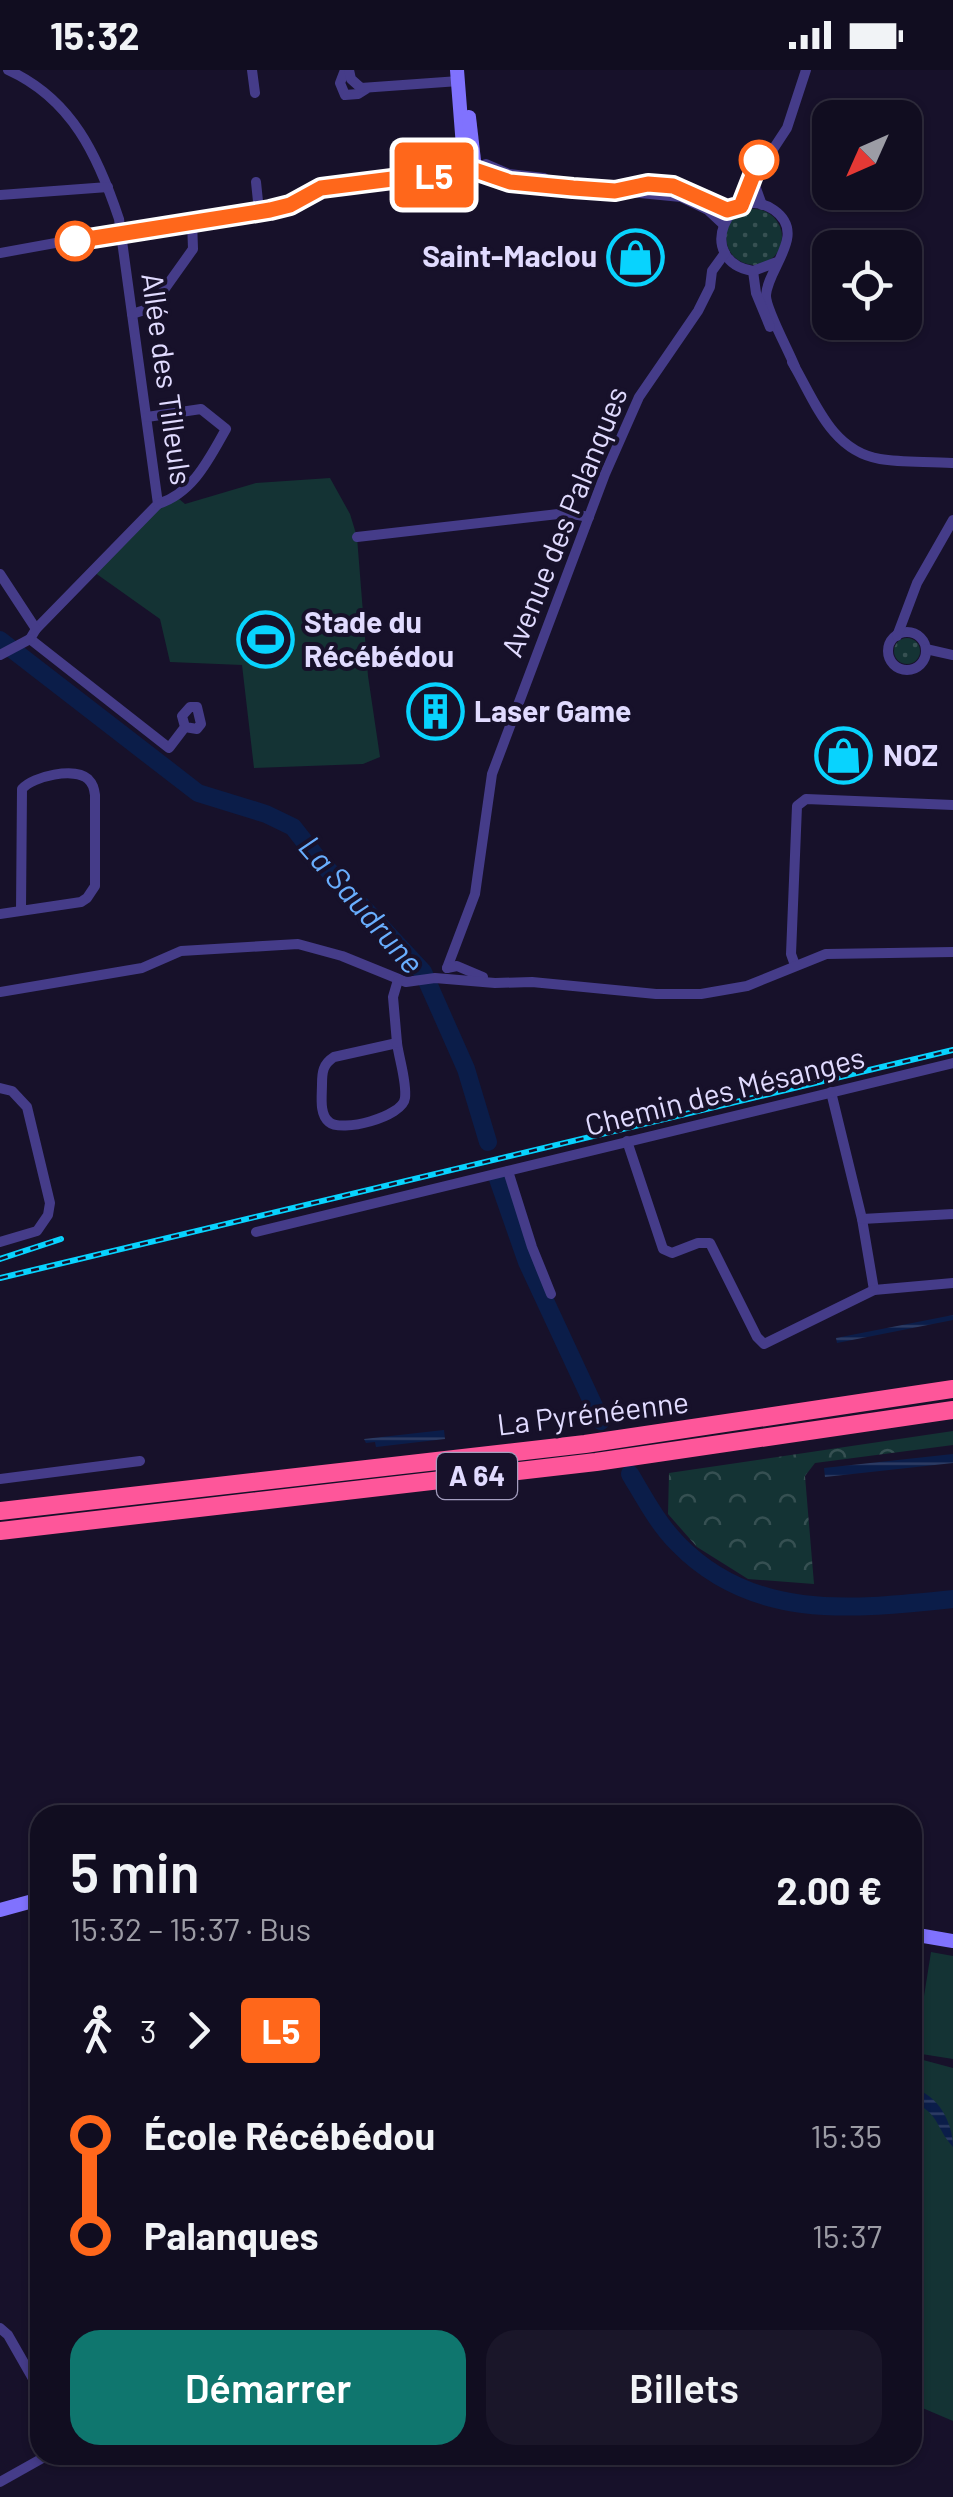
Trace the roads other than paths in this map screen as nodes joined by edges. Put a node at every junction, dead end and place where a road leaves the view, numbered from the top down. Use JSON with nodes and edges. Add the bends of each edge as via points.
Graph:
{"nodes":[{"id":1,"x":8,"y":70,"type":"edge"},
{"id":2,"x":252,"y":70,"type":"edge"},
{"id":3,"x":347,"y":70,"type":"edge"},
{"id":4,"x":806,"y":70,"type":"edge"},
{"id":5,"x":459,"y":81,"type":"edge"},
{"id":6,"x":255,"y":93,"type":"dead end"},
{"id":7,"x":789,"y":118,"type":"junction"},
{"id":8,"x":470,"y":171,"type":"junction"},
{"id":9,"x":256,"y":182,"type":"dead end"},
{"id":10,"x":108,"y":188,"type":"junction"},
{"id":11,"x":615,"y":191,"type":"junction"},
{"id":12,"x":0,"y":195,"type":"edge"},
{"id":13,"x":762,"y":205,"type":"junction"},
{"id":14,"x":740,"y":207,"type":"junction"},
{"id":15,"x":259,"y":211,"type":"junction"},
{"id":16,"x":192,"y":220,"type":"junction"},
{"id":17,"x":723,"y":224,"type":"junction"},
{"id":18,"x":120,"y":232,"type":"junction"},
{"id":19,"x":0,"y":253,"type":"edge"},
{"id":20,"x":724,"y":254,"type":"junction"},
{"id":21,"x":777,"y":262,"type":"junction"},
{"id":22,"x":737,"y":266,"type":"junction"},
{"id":23,"x":753,"y":271,"type":"junction"},
{"id":24,"x":711,"y":284,"type":"junction"},
{"id":25,"x":132,"y":314,"type":"junction"},
{"id":26,"x":795,"y":367,"type":"junction"},
{"id":27,"x":147,"y":418,"type":"junction"},
{"id":28,"x":953,"y":463,"type":"edge"},
{"id":29,"x":158,"y":504,"type":"junction"},
{"id":30,"x":589,"y":517,"type":"junction"},
{"id":31,"x":953,"y":520,"type":"edge"},
{"id":32,"x":357,"y":537,"type":"dead end"},
{"id":33,"x":0,"y":574,"type":"edge"},
{"id":34,"x":908,"y":606,"type":"junction"},
{"id":35,"x":897,"y":636,"type":"junction"},
{"id":36,"x":917,"y":636,"type":"junction"},
{"id":37,"x":29,"y":637,"type":"junction"},
{"id":38,"x":926,"y":648,"type":"junction"},
{"id":39,"x":4,"y":653,"type":"edge"},
{"id":40,"x":950,"y":655,"type":"edge"},
{"id":41,"x":923,"y":662,"type":"junction"},
{"id":42,"x":185,"y":726,"type":"dead end"},
{"id":43,"x":953,"y":805,"type":"edge"},
{"id":44,"x":21,"y":910,"type":"junction"},
{"id":45,"x":0,"y":914,"type":"edge"},
{"id":46,"x":953,"y":952,"type":"edge"},
{"id":47,"x":795,"y":965,"type":"junction"},
{"id":48,"x":452,"y":971,"type":"junction"},
{"id":49,"x":398,"y":980,"type":"junction"},
{"id":50,"x":0,"y":992,"type":"edge"},
{"id":51,"x":397,"y":1043,"type":"junction"},
{"id":52,"x":953,"y":1063,"type":"edge"},
{"id":53,"x":0,"y":1088,"type":"edge"},
{"id":54,"x":831,"y":1092,"type":"junction"},
{"id":55,"x":627,"y":1141,"type":"junction"},
{"id":56,"x":508,"y":1170,"type":"junction"},
{"id":57,"x":953,"y":1214,"type":"edge"},
{"id":58,"x":862,"y":1219,"type":"junction"},
{"id":59,"x":256,"y":1232,"type":"dead end"},
{"id":60,"x":0,"y":1242,"type":"edge"},
{"id":61,"x":953,"y":1283,"type":"edge"},
{"id":62,"x":874,"y":1290,"type":"junction"},
{"id":63,"x":551,"y":1294,"type":"dead end"},
{"id":64,"x":953,"y":1380,"type":"edge"},
{"id":65,"x":953,"y":1390,"type":"edge"},
{"id":66,"x":922,"y":1395,"type":"junction"},
{"id":67,"x":953,"y":1410,"type":"edge"},
{"id":68,"x":140,"y":1461,"type":"dead end"},
{"id":69,"x":0,"y":1478,"type":"edge"},
{"id":70,"x":0,"y":1512,"type":"edge"},
{"id":71,"x":0,"y":1531,"type":"edge"},
{"id":72,"x":30,"y":1902,"type":"edge"},
{"id":73,"x":0,"y":1910,"type":"edge"},
{"id":74,"x":922,"y":1936,"type":"edge"},
{"id":75,"x":953,"y":1941,"type":"edge"},
{"id":76,"x":0,"y":2328,"type":"edge"},
{"id":77,"x":30,"y":2374,"type":"edge"},
{"id":78,"x":30,"y":2465,"type":"edge"},
{"id":79,"x":0,"y":2482,"type":"edge"}],
"edges":[{"from":1,"to":10,"type":"street","name":"Allée des Tilleuls","via":[[62,106]]},
{"from":2,"to":6,"type":"street"},
{"from":3,"to":5,"type":"street","via":[[367,88]]},
{"from":4,"to":7,"type":"street"},
{"from":5,"to":8,"type":"street"},
{"from":7,"to":13,"type":"street","via":[[753,180]]},
{"from":7,"to":14,"type":"street","via":[[756,164]]},
{"from":8,"to":11,"type":"street","via":[[510,182]]},
{"from":8,"to":15,"type":"street","via":[[321,188],[290,205]]},
{"from":9,"to":15,"type":"street"},
{"from":10,"to":12,"type":"street"},
{"from":10,"to":18,"type":"street","name":"Allée des Tilleuls"},
{"from":11,"to":14,"type":"street","via":[[662,185],[727,210]]},
{"from":11,"to":17,"type":"street","via":[[681,197]]},
{"from":13,"to":14,"type":"street"},
{"from":13,"to":21,"type":"street","via":[[780,216],[788,234]]},
{"from":14,"to":17,"type":"street"},
{"from":15,"to":16,"type":"street"},
{"from":16,"to":18,"type":"street"},
{"from":16,"to":25,"type":"street","via":[[193,250],[152,308]]},
{"from":17,"to":20,"type":"street"},
{"from":18,"to":19,"type":"street"},
{"from":18,"to":25,"type":"street","name":"Allée des Tilleuls"},
{"from":20,"to":22,"type":"street"},
{"from":20,"to":24,"type":"street","name":"Avenue des Palanques"},
{"from":21,"to":23,"type":"street"},
{"from":21,"to":26,"type":"street","via":[[767,302]]},
{"from":22,"to":23,"type":"street"},
{"from":22,"to":24,"type":"street"},
{"from":23,"to":26,"type":"street","via":[[763,313]]},
{"from":24,"to":30,"type":"street","name":"Avenue des Palanques","via":[[640,397]]},
{"from":25,"to":27,"type":"street","name":"Allée des Tilleuls"},
{"from":26,"to":28,"type":"street","via":[[848,448],[883,460]]},
{"from":27,"to":29,"type":"street","name":"Allée des Tilleuls"},
{"from":27,"to":29,"type":"street","via":[[201,409],[226,428],[178,498]]},
{"from":29,"to":37,"type":"street","name":"Allée des Tilleuls"},
{"from":30,"to":32,"type":"street"},
{"from":30,"to":48,"type":"street","name":"Avenue des Palanques","via":[[492,774],[478,882]]},
{"from":31,"to":34,"type":"street"},
{"from":33,"to":37,"type":"street"},
{"from":34,"to":35,"type":"street"},
{"from":34,"to":36,"type":"street"},
{"from":35,"to":36,"type":"street"},
{"from":35,"to":41,"type":"street","via":[[889,645],[892,662],[908,670]]},
{"from":36,"to":38,"type":"street"},
{"from":37,"to":39,"type":"street","name":"Allée des Tilleuls"},
{"from":37,"to":42,"type":"street","via":[[169,748]]},
{"from":38,"to":40,"type":"street"},
{"from":38,"to":41,"type":"street"},
{"from":40,"to":41,"type":"street"},
{"from":43,"to":47,"type":"street","via":[[806,799],[796,806]]},
{"from":44,"to":44,"type":"street","via":[[81,902],[92,893],[95,795],[86,776],[36,779],[22,789]]},
{"from":44,"to":45,"type":"street"},
{"from":46,"to":47,"type":"street","via":[[826,954]]},
{"from":47,"to":48,"type":"street","via":[[747,986],[702,994],[495,984]]},
{"from":48,"to":49,"type":"street"},
{"from":49,"to":50,"type":"street","via":[[298,944],[181,950],[134,970]]},
{"from":49,"to":51,"type":"street"},
{"from":51,"to":51,"type":"street","via":[[326,1062],[323,1113],[330,1124],[340,1127],[401,1108]]},
{"from":52,"to":54,"type":"street","name":"Chemin des Mésanges"},
{"from":53,"to":60,"type":"street","via":[[26,1107],[50,1202],[37,1232]]},
{"from":54,"to":55,"type":"street","name":"Chemin des Mésanges"},
{"from":54,"to":58,"type":"street"},
{"from":55,"to":56,"type":"street","name":"Chemin des Mésanges"},
{"from":55,"to":62,"type":"street","via":[[663,1249],[710,1244],[764,1344]]},
{"from":56,"to":59,"type":"street","name":"Chemin des Mésanges"},
{"from":56,"to":63,"type":"street"},
{"from":57,"to":58,"type":"street"},
{"from":58,"to":62,"type":"street"},
{"from":61,"to":62,"type":"street"},
{"from":64,"to":66,"type":"highway","via":[[932,1384]]},
{"from":65,"to":66,"type":"highway","name":"La Pyrénéenne","number":"A 64"},
{"from":66,"to":70,"type":"highway","name":"La Pyrénéenne","number":"A 64","via":[[585,1444]]},
{"from":67,"to":71,"type":"highway","name":"La Pyrénéenne","number":"A 64","via":[[596,1462]]},
{"from":68,"to":69,"type":"street"},
{"from":72,"to":73,"type":"street"},
{"from":74,"to":75,"type":"street"},
{"from":76,"to":77,"type":"street"},
{"from":78,"to":79,"type":"street"}]}
